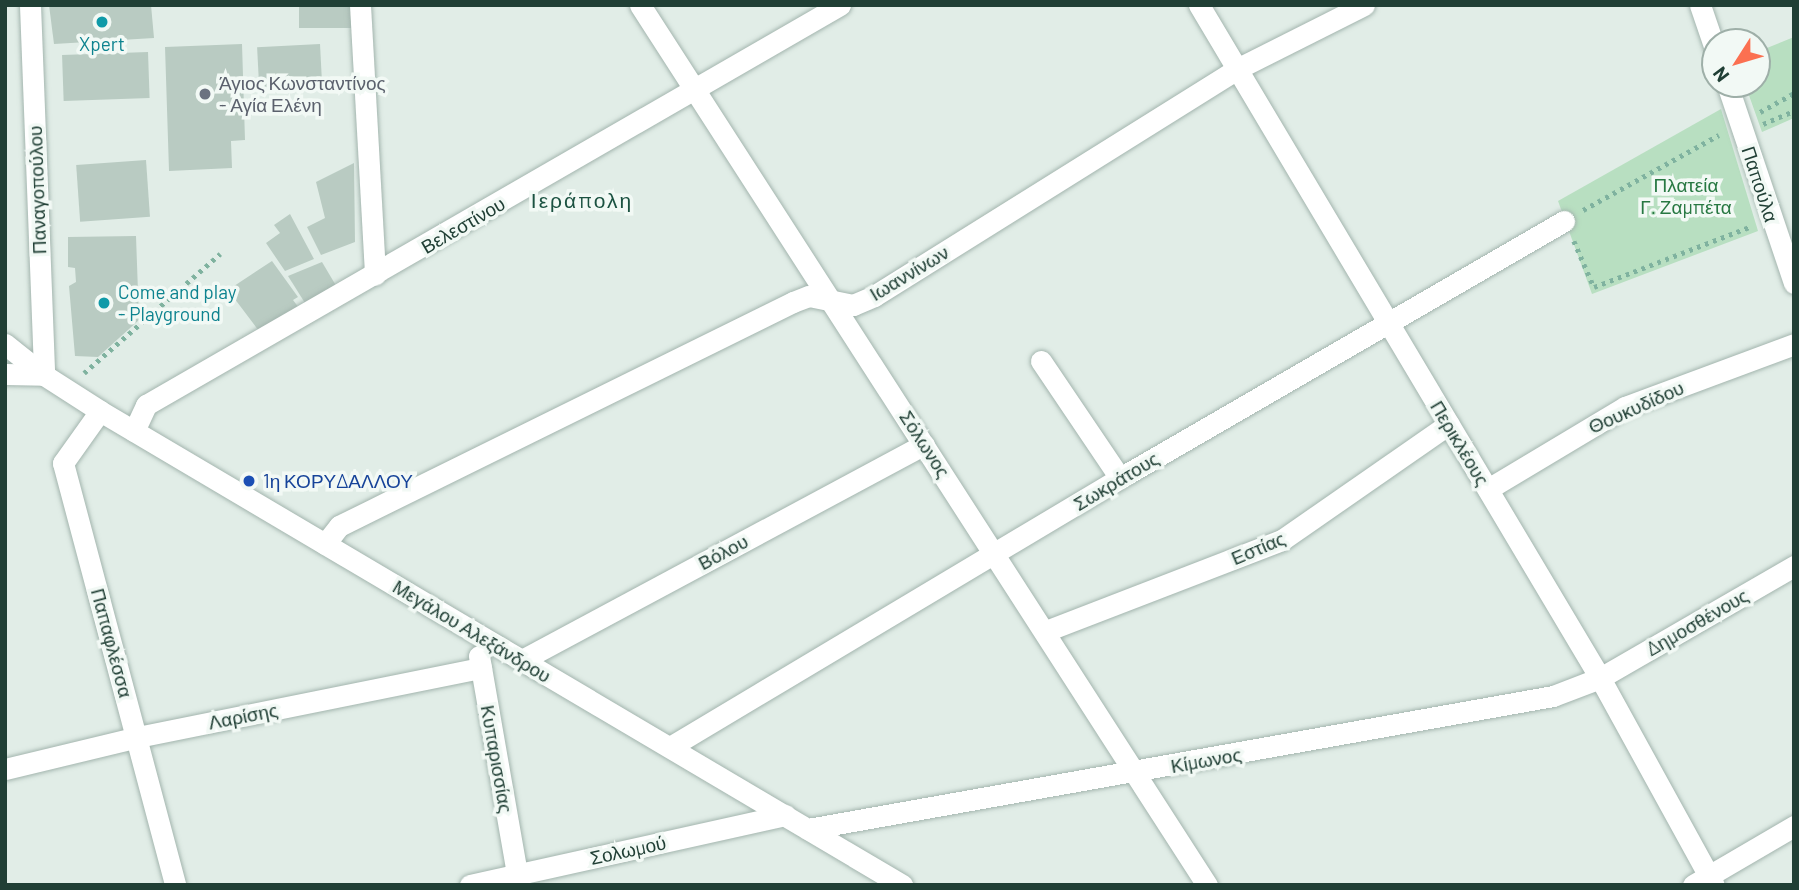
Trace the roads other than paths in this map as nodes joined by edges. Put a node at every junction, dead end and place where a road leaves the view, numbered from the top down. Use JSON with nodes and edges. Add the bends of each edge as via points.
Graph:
{"nodes":[{"id":1,"x":30,"y":5,"type":"edge"},
{"id":2,"x":360,"y":5,"type":"edge"},
{"id":3,"x":640,"y":5,"type":"edge"},
{"id":4,"x":840,"y":5,"type":"edge"},
{"id":5,"x":1199,"y":5,"type":"edge"},
{"id":6,"x":1364,"y":5,"type":"edge"},
{"id":7,"x":1700,"y":5,"type":"edge"},
{"id":8,"x":1708,"y":28,"type":"edge"},
{"id":9,"x":1237,"y":69,"type":"junction"},
{"id":10,"x":695,"y":91,"type":"junction"},
{"id":11,"x":1732,"y":98,"type":"edge"},
{"id":12,"x":1564,"y":221,"type":"road end"},
{"id":13,"x":375,"y":275,"type":"junction"},
{"id":14,"x":1794,"y":283,"type":"edge"},
{"id":15,"x":830,"y":298,"type":"junction"},
{"id":16,"x":1388,"y":322,"type":"junction"},
{"id":17,"x":5,"y":344,"type":"edge"},
{"id":18,"x":1794,"y":344,"type":"edge"},
{"id":19,"x":1041,"y":361,"type":"dead end"},
{"id":20,"x":5,"y":374,"type":"edge"},
{"id":21,"x":44,"y":375,"type":"junction"},
{"id":22,"x":100,"y":411,"type":"junction"},
{"id":23,"x":1449,"y":424,"type":"junction"},
{"id":24,"x":134,"y":431,"type":"junction"},
{"id":25,"x":924,"y":444,"type":"junction"},
{"id":26,"x":1120,"y":478,"type":"junction"},
{"id":27,"x":1488,"y":489,"type":"junction"},
{"id":28,"x":325,"y":544,"type":"junction"},
{"id":29,"x":995,"y":554,"type":"junction"},
{"id":30,"x":1794,"y":566,"type":"edge"},
{"id":31,"x":1046,"y":631,"type":"junction"},
{"id":32,"x":475,"y":632,"type":"junction"},
{"id":33,"x":522,"y":660,"type":"junction"},
{"id":34,"x":481,"y":668,"type":"junction"},
{"id":35,"x":1600,"y":678,"type":"junction"},
{"id":36,"x":138,"y":737,"type":"junction"},
{"id":37,"x":670,"y":747,"type":"junction"},
{"id":38,"x":5,"y":769,"type":"edge"},
{"id":39,"x":1137,"y":772,"type":"junction"},
{"id":40,"x":785,"y":815,"type":"junction"},
{"id":41,"x":1794,"y":826,"type":"edge"},
{"id":42,"x":808,"y":829,"type":"junction"},
{"id":43,"x":518,"y":880,"type":"edge"},
{"id":44,"x":1705,"y":882,"type":"edge"},
{"id":45,"x":175,"y":885,"type":"edge"},
{"id":46,"x":470,"y":885,"type":"edge"},
{"id":47,"x":902,"y":885,"type":"edge"},
{"id":48,"x":1206,"y":885,"type":"edge"}],
"edges":[{"from":1,"to":21,"type":"street","name":"Παναγοπούλου"},
{"from":2,"to":13,"type":"street"},
{"from":3,"to":10,"type":"street","name":"Σόλωνος"},
{"from":4,"to":10,"type":"street","name":"Βελεστίνου"},
{"from":5,"to":9,"type":"street","name":"Περικλέους"},
{"from":6,"to":9,"type":"street","name":"Ιωαννίνων"},
{"from":7,"to":8,"type":"street"},
{"from":9,"to":15,"type":"street","name":"Ιωαννίνων","via":[[874,296],[852,304]]},
{"from":9,"to":16,"type":"street","name":"Περικλέους"},
{"from":10,"to":13,"type":"street","name":"Βελεστίνου"},
{"from":10,"to":15,"type":"street","name":"Σόλωνος"},
{"from":11,"to":14,"type":"street","name":"Παπούλα"},
{"from":12,"to":16,"type":"street","name":"Σωκράτους"},
{"from":13,"to":24,"type":"street","name":"Βελεστίνου","via":[[146,405]]},
{"from":15,"to":25,"type":"street","name":"Σόλωνος"},
{"from":15,"to":28,"type":"street","name":"Ιωαννίνων","via":[[809,296],[793,302],[339,526]]},
{"from":16,"to":23,"type":"street","name":"Περικλέους"},
{"from":16,"to":26,"type":"street","name":"Σωκράτους"},
{"from":17,"to":21,"type":"street","name":"Μεγάλου Αλεξάνδρου"},
{"from":18,"to":27,"type":"street","name":"Θουκυδίδου","via":[[1625,407]]},
{"from":19,"to":26,"type":"street"},
{"from":20,"to":21,"type":"street"},
{"from":21,"to":22,"type":"street","name":"Μεγάλου Αλεξάνδρου"},
{"from":22,"to":24,"type":"street","name":"Μεγάλου Αλεξάνδρου"},
{"from":22,"to":36,"type":"street","name":"Παπαφλέσσα","via":[[63,463]]},
{"from":23,"to":27,"type":"street","name":"Περικλέους"},
{"from":23,"to":31,"type":"street","name":"Εστίας","via":[[1282,540]]},
{"from":24,"to":28,"type":"street","name":"Μεγάλου Αλεξάνδρου"},
{"from":25,"to":29,"type":"street","name":"Σόλωνος"},
{"from":25,"to":33,"type":"street","name":"Βόλου"},
{"from":26,"to":29,"type":"street","name":"Σωκράτους"},
{"from":27,"to":35,"type":"street","name":"Περικλέους"},
{"from":28,"to":32,"type":"street","name":"Μεγάλου Αλεξάνδρου"},
{"from":29,"to":31,"type":"street","name":"Σόλωνος"},
{"from":29,"to":37,"type":"street","name":"Σωκράτους"},
{"from":30,"to":35,"type":"street","name":"Δημοσθένους"},
{"from":31,"to":39,"type":"street","name":"Σόλωνος"},
{"from":32,"to":33,"type":"street","name":"Μεγάλου Αλεξάνδρου"},
{"from":32,"to":34,"type":"street","name":"Κυπαρισσίας"},
{"from":33,"to":37,"type":"street","name":"Μεγάλου Αλεξάνδρου"},
{"from":34,"to":36,"type":"street","name":"Λαρίσης"},
{"from":34,"to":43,"type":"street","name":"Κυπαρισσίας"},
{"from":35,"to":39,"type":"street","name":"Κίμωνος","via":[[1553,696]]},
{"from":35,"to":44,"type":"street","name":"Περικλέους"},
{"from":36,"to":38,"type":"street","name":"Λαρίσης"},
{"from":36,"to":45,"type":"street","name":"Παπαφλέσσα"},
{"from":37,"to":40,"type":"street","name":"Μεγάλου Αλεξάνδρου"},
{"from":39,"to":42,"type":"street","name":"Κίμωνος"},
{"from":39,"to":48,"type":"street","name":"Σόλωνος"},
{"from":40,"to":42,"type":"street","name":"Μεγάλου Αλεξάνδρου"},
{"from":40,"to":43,"type":"street","name":"Σολωμού"},
{"from":41,"to":44,"type":"street"},
{"from":42,"to":47,"type":"street","name":"Μεγάλου Αλεξάνδρου"},
{"from":43,"to":46,"type":"street","name":"Σολωμού"}]}
